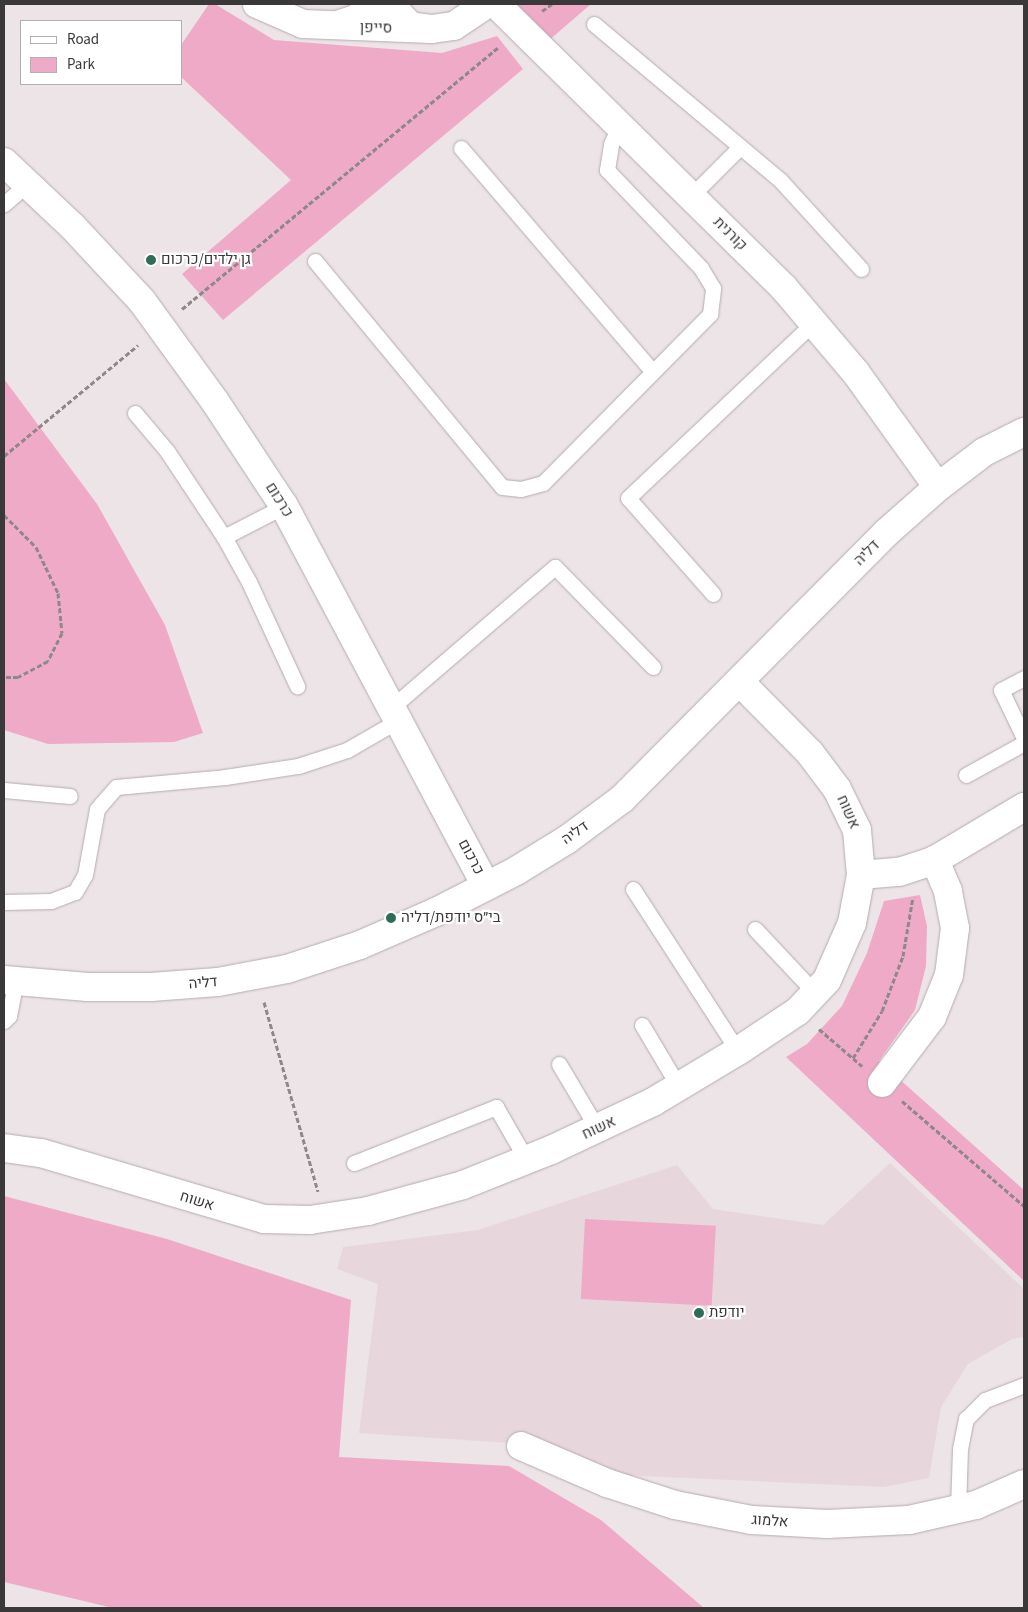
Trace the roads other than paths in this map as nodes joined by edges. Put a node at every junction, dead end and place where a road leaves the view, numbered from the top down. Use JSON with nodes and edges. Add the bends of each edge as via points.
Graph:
{"nodes":[{"id":1,"x":257,"y":4,"type":"edge"},
{"id":2,"x":373,"y":4,"type":"edge"},
{"id":3,"x":394,"y":4,"type":"edge"},
{"id":4,"x":487,"y":4,"type":"edge"},
{"id":5,"x":496,"y":4,"type":"edge"},
{"id":6,"x":594,"y":24,"type":"dead end"},
{"id":7,"x":320,"y":25,"type":"junction"},
{"id":8,"x":432,"y":29,"type":"junction"},
{"id":9,"x":620,"y":124,"type":"junction"},
{"id":10,"x":740,"y":147,"type":"junction"},
{"id":11,"x":461,"y":148,"type":"dead end"},
{"id":12,"x":4,"y":162,"type":"edge"},
{"id":13,"x":27,"y":184,"type":"junction"},
{"id":14,"x":692,"y":195,"type":"junction"},
{"id":15,"x":4,"y":204,"type":"edge"},
{"id":16,"x":315,"y":260,"type":"dead end"},
{"id":17,"x":861,"y":269,"type":"dead end"},
{"id":18,"x":814,"y":322,"type":"junction"},
{"id":19,"x":652,"y":371,"type":"junction"},
{"id":20,"x":135,"y":413,"type":"dead end"},
{"id":21,"x":1024,"y":432,"type":"edge"},
{"id":22,"x":938,"y":487,"type":"junction"},
{"id":23,"x":284,"y":506,"type":"junction"},
{"id":24,"x":224,"y":537,"type":"junction"},
{"id":25,"x":713,"y":594,"type":"dead end"},
{"id":26,"x":653,"y":667,"type":"dead end"},
{"id":27,"x":1024,"y":678,"type":"edge"},
{"id":28,"x":740,"y":682,"type":"junction"},
{"id":29,"x":296,"y":686,"type":"dead end"},
{"id":30,"x":396,"y":714,"type":"junction"},
{"id":31,"x":1024,"y":738,"type":"edge"},
{"id":32,"x":1024,"y":743,"type":"edge"},
{"id":33,"x":966,"y":775,"type":"dead end"},
{"id":34,"x":4,"y":790,"type":"edge"},
{"id":35,"x":70,"y":796,"type":"dead end"},
{"id":36,"x":1024,"y":807,"type":"edge"},
{"id":37,"x":925,"y":863,"type":"junction"},
{"id":38,"x":861,"y":875,"type":"junction"},
{"id":39,"x":486,"y":886,"type":"junction"},
{"id":40,"x":633,"y":889,"type":"dead end"},
{"id":41,"x":4,"y":902,"type":"edge"},
{"id":42,"x":755,"y":929,"type":"dead end"},
{"id":43,"x":10,"y":980,"type":"edge"},
{"id":44,"x":807,"y":1002,"type":"junction"},
{"id":45,"x":4,"y":1021,"type":"edge"},
{"id":46,"x":642,"y":1025,"type":"dead end"},
{"id":47,"x":738,"y":1051,"type":"junction"},
{"id":48,"x":559,"y":1064,"type":"dead end"},
{"id":49,"x":882,"y":1083,"type":"road end"},
{"id":50,"x":679,"y":1087,"type":"junction"},
{"id":51,"x":597,"y":1128,"type":"junction"},
{"id":52,"x":4,"y":1148,"type":"edge"},
{"id":53,"x":526,"y":1160,"type":"junction"},
{"id":54,"x":354,"y":1163,"type":"dead end"},
{"id":55,"x":1024,"y":1385,"type":"edge"},
{"id":56,"x":521,"y":1446,"type":"dead end"},
{"id":57,"x":1024,"y":1484,"type":"edge"},
{"id":58,"x":958,"y":1509,"type":"junction"}],
"edges":[{"from":1,"to":7,"type":"street","name":"סייפן","via":[[303,24]]},
{"from":2,"to":7,"type":"street","name":"סייפן","via":[[356,19],[339,25]]},
{"from":3,"to":8,"type":"street","name":"סייפן","via":[[410,26]]},
{"from":4,"to":8,"type":"street","name":"סייפן","via":[[454,26]]},
{"from":5,"to":9,"type":"street","name":"קורנית"},
{"from":6,"to":10,"type":"lane"},
{"from":7,"to":8,"type":"street","name":"סייפן"},
{"from":9,"to":14,"type":"street","name":"קורנית"},
{"from":9,"to":19,"type":"lane","via":[[611,144],[607,170],[701,268],[713,288],[710,314]]},
{"from":10,"to":14,"type":"lane"},
{"from":10,"to":17,"type":"lane","via":[[781,181]]},
{"from":11,"to":19,"type":"lane"},
{"from":12,"to":13,"type":"street","name":"כרכום"},
{"from":13,"to":15,"type":"lane"},
{"from":13,"to":23,"type":"street","name":"כרכום","via":[[73,227],[142,301],[216,403]]},
{"from":14,"to":18,"type":"street","name":"קורנית"},
{"from":16,"to":19,"type":"lane","via":[[502,488],[521,489],[543,483]]},
{"from":18,"to":22,"type":"street","name":"קורנית","via":[[856,373]]},
{"from":18,"to":25,"type":"lane","via":[[628,498]]},
{"from":20,"to":24,"type":"lane","via":[[167,451]]},
{"from":21,"to":22,"type":"street","name":"דליה","via":[[984,452]]},
{"from":22,"to":28,"type":"street","name":"דליה","via":[[886,534]]},
{"from":23,"to":24,"type":"lane"},
{"from":23,"to":30,"type":"street","name":"כרכום"},
{"from":24,"to":29,"type":"lane","via":[[249,582]]},
{"from":26,"to":30,"type":"lane","via":[[555,567]]},
{"from":27,"to":31,"type":"lane","via":[[1001,690]]},
{"from":28,"to":38,"type":"street","name":"אשוח","via":[[810,753],[837,789],[857,830]]},
{"from":28,"to":39,"type":"street","name":"דליה","via":[[622,799],[568,839]]},
{"from":30,"to":39,"type":"street","name":"כרכום"},
{"from":30,"to":41,"type":"lane","via":[[347,750],[298,766],[225,777],[116,787],[97,809],[85,875],[75,892],[51,901]]},
{"from":32,"to":33,"type":"lane"},
{"from":34,"to":35,"type":"lane"},
{"from":36,"to":37,"type":"street"},
{"from":37,"to":38,"type":"street","via":[[899,872]]},
{"from":37,"to":49,"type":"street","via":[[948,891],[954,928],[949,975],[932,1017]]},
{"from":38,"to":44,"type":"street","name":"אשוח","via":[[852,923],[827,980]]},
{"from":39,"to":43,"type":"street","name":"דליה","via":[[360,945],[288,969],[218,982],[152,987],[88,987]]},
{"from":40,"to":47,"type":"lane"},
{"from":42,"to":44,"type":"lane"},
{"from":43,"to":45,"type":"lane","via":[[9,1016]]},
{"from":44,"to":47,"type":"street","name":"אשוח"},
{"from":46,"to":50,"type":"lane"},
{"from":47,"to":50,"type":"street","name":"אשוח"},
{"from":48,"to":51,"type":"lane"},
{"from":50,"to":51,"type":"street","name":"אשוח"},
{"from":51,"to":53,"type":"street","name":"אשוח"},
{"from":52,"to":53,"type":"street","name":"אשוח","via":[[41,1153],[264,1219],[326,1218],[368,1210],[463,1185]]},
{"from":53,"to":54,"type":"lane","via":[[496,1107]]},
{"from":55,"to":58,"type":"lane","via":[[985,1400],[966,1419],[960,1449]]},
{"from":56,"to":58,"type":"street","name":"אלמוג","via":[[607,1483],[658,1500],[752,1520],[827,1524],[908,1520]]},
{"from":57,"to":58,"type":"street","name":"אלמוג","via":[[976,1505]]}]}
